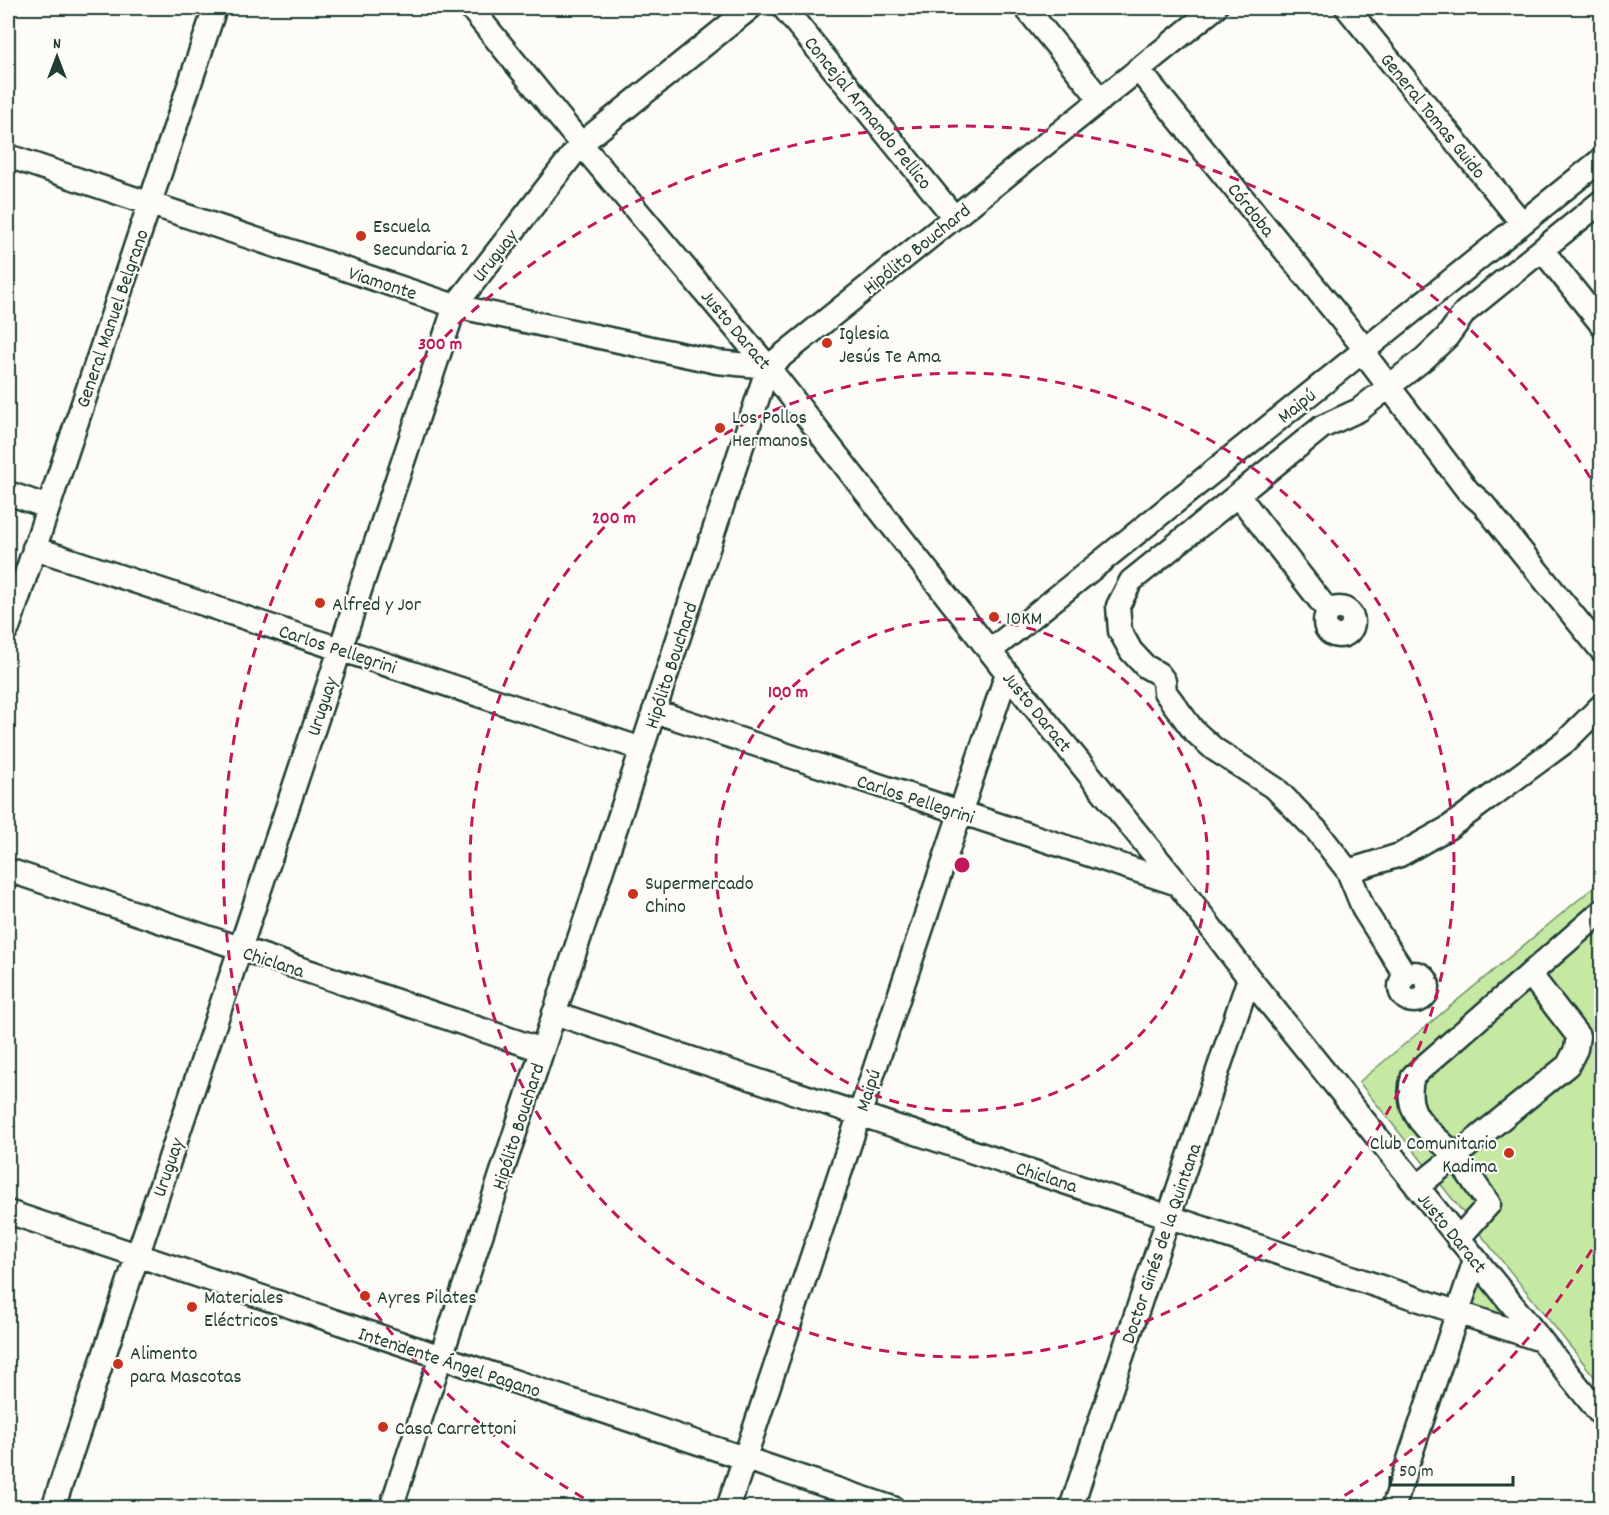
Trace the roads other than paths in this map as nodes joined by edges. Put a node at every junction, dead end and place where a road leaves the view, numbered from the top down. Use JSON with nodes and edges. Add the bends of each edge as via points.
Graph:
{"nodes":[{"id":1,"x":215,"y":8,"type":"edge"},
{"id":2,"x":471,"y":8,"type":"edge"},
{"id":3,"x":750,"y":8,"type":"edge"},
{"id":4,"x":784,"y":8,"type":"edge"},
{"id":5,"x":1026,"y":8,"type":"edge"},
{"id":6,"x":1215,"y":8,"type":"edge"},
{"id":7,"x":1347,"y":8,"type":"edge"},
{"id":8,"x":1138,"y":69,"type":"junction"},
{"id":9,"x":1101,"y":100,"type":"junction"},
{"id":10,"x":581,"y":144,"type":"junction"},
{"id":11,"x":8,"y":156,"type":"edge"},
{"id":12,"x":1602,"y":159,"type":"edge"},
{"id":13,"x":1602,"y":201,"type":"edge"},
{"id":14,"x":150,"y":204,"type":"junction"},
{"id":15,"x":954,"y":217,"type":"junction"},
{"id":16,"x":1522,"y":223,"type":"junction"},
{"id":17,"x":1543,"y":251,"type":"junction"},
{"id":18,"x":455,"y":306,"type":"junction"},
{"id":19,"x":1602,"y":325,"type":"edge"},
{"id":20,"x":1364,"y":350,"type":"junction"},
{"id":21,"x":768,"y":367,"type":"junction"},
{"id":22,"x":1389,"y":387,"type":"junction"},
{"id":23,"x":8,"y":493,"type":"edge"},
{"id":24,"x":1238,"y":495,"type":"junction"},
{"id":25,"x":48,"y":507,"type":"junction"},
{"id":26,"x":34,"y":548,"type":"junction"},
{"id":27,"x":1329,"y":612,"type":"dead end"},
{"id":28,"x":8,"y":628,"type":"edge"},
{"id":29,"x":340,"y":649,"type":"junction"},
{"id":30,"x":990,"y":651,"type":"junction"},
{"id":31,"x":1602,"y":651,"type":"edge"},
{"id":32,"x":1007,"y":673,"type":"junction"},
{"id":33,"x":1602,"y":705,"type":"edge"},
{"id":34,"x":654,"y":711,"type":"junction"},
{"id":35,"x":642,"y":749,"type":"junction"},
{"id":36,"x":960,"y":812,"type":"junction"},
{"id":37,"x":8,"y":870,"type":"edge"},
{"id":38,"x":1348,"y":871,"type":"junction"},
{"id":39,"x":1178,"y":884,"type":"junction"},
{"id":40,"x":1602,"y":911,"type":"edge"},
{"id":41,"x":240,"y":950,"type":"junction"},
{"id":42,"x":1530,"y":974,"type":"junction"},
{"id":43,"x":1406,"y":976,"type":"dead end"},
{"id":44,"x":1249,"y":978,"type":"junction"},
{"id":45,"x":554,"y":1013,"type":"junction"},
{"id":46,"x":542,"y":1050,"type":"junction"},
{"id":47,"x":859,"y":1114,"type":"junction"},
{"id":48,"x":1455,"y":1157,"type":"junction"},
{"id":49,"x":1417,"y":1187,"type":"junction"},
{"id":50,"x":8,"y":1212,"type":"edge"},
{"id":51,"x":1169,"y":1217,"type":"junction"},
{"id":52,"x":1458,"y":1239,"type":"junction"},
{"id":53,"x":137,"y":1256,"type":"junction"},
{"id":54,"x":1474,"y":1260,"type":"junction"},
{"id":55,"x":1457,"y":1312,"type":"junction"},
{"id":56,"x":1541,"y":1340,"type":"junction"},
{"id":57,"x":440,"y":1358,"type":"junction"},
{"id":58,"x":1602,"y":1416,"type":"edge"},
{"id":59,"x":745,"y":1458,"type":"junction"},
{"id":60,"x":53,"y":1508,"type":"edge"},
{"id":61,"x":391,"y":1508,"type":"edge"},
{"id":62,"x":728,"y":1508,"type":"edge"},
{"id":63,"x":893,"y":1508,"type":"edge"},
{"id":64,"x":1071,"y":1508,"type":"edge"},
{"id":65,"x":1394,"y":1508,"type":"edge"}],
"edges":[{"from":1,"to":14,"type":"street","name":"General Manuel Belgrano"},
{"from":2,"to":10,"type":"street","name":"Justo Daract"},
{"from":3,"to":10,"type":"street","name":"Uruguay"},
{"from":4,"to":15,"type":"street","name":"Concejal Armando Pellico"},
{"from":5,"to":9,"type":"street"},
{"from":6,"to":8,"type":"street","name":"Hipólito Bouchard"},
{"from":7,"to":16,"type":"street","name":"General Tomas Guido"},
{"from":8,"to":9,"type":"street","name":"Hipólito Bouchard"},
{"from":8,"to":20,"type":"street","name":"Córdoba"},
{"from":9,"to":15,"type":"street","name":"Hipólito Bouchard"},
{"from":10,"to":18,"type":"street","name":"Uruguay"},
{"from":10,"to":21,"type":"street","name":"Justo Daract"},
{"from":11,"to":14,"type":"street","name":"Viamonte"},
{"from":12,"to":16,"type":"street","name":"Maipú"},
{"from":13,"to":17,"type":"street"},
{"from":14,"to":18,"type":"street","name":"Viamonte"},
{"from":14,"to":25,"type":"street","name":"General Manuel Belgrano"},
{"from":15,"to":21,"type":"street","name":"Hipólito Bouchard"},
{"from":16,"to":20,"type":"street","name":"Maipú"},
{"from":17,"to":19,"type":"street"},
{"from":17,"to":22,"type":"street","via":[[1465,312],[1447,337]]},
{"from":18,"to":21,"type":"street","name":"Viamonte","via":[[717,362]]},
{"from":18,"to":29,"type":"street","name":"Uruguay"},
{"from":20,"to":22,"type":"street","name":"Córdoba"},
{"from":20,"to":30,"type":"street","name":"Maipú"},
{"from":21,"to":30,"type":"street","name":"Justo Daract"},
{"from":21,"to":34,"type":"street","name":"Hipólito Bouchard"},
{"from":22,"to":24,"type":"street","via":[[1359,410],[1322,427]]},
{"from":22,"to":31,"type":"street","name":"Córdoba","via":[[1468,491],[1483,504]]},
{"from":23,"to":25,"type":"street"},
{"from":24,"to":27,"type":"street"},
{"from":24,"to":38,"type":"street","via":[[1131,581],[1118,606],[1120,631],[1131,651],[1164,681],[1165,692],[1193,730],[1214,749],[1276,789],[1317,831]]},
{"from":25,"to":26,"type":"street","name":"General Manuel Belgrano"},
{"from":26,"to":28,"type":"street","name":"General Manuel Belgrano"},
{"from":26,"to":29,"type":"street","name":"Carlos Pellegrini"},
{"from":29,"to":35,"type":"street","name":"Carlos Pellegrini"},
{"from":29,"to":41,"type":"street","name":"Uruguay"},
{"from":30,"to":32,"type":"street","name":"Justo Daract"},
{"from":32,"to":36,"type":"street","name":"Maipú"},
{"from":32,"to":39,"type":"street","name":"Justo Daract"},
{"from":33,"to":38,"type":"street","via":[[1565,742],[1448,828],[1400,855]]},
{"from":34,"to":35,"type":"street","name":"Hipólito Bouchard"},
{"from":34,"to":36,"type":"street","name":"Carlos Pellegrini"},
{"from":35,"to":45,"type":"street","name":"Hipólito Bouchard"},
{"from":36,"to":39,"type":"street","name":"Carlos Pellegrini"},
{"from":36,"to":47,"type":"street","name":"Maipú"},
{"from":37,"to":41,"type":"street","name":"Chiclana"},
{"from":38,"to":43,"type":"street","via":[[1364,910]]},
{"from":39,"to":44,"type":"street","name":"Justo Daract"},
{"from":40,"to":42,"type":"street"},
{"from":41,"to":46,"type":"street","name":"Chiclana"},
{"from":41,"to":53,"type":"street","name":"Uruguay"},
{"from":42,"to":48,"type":"street","via":[[1413,1076],[1411,1101],[1424,1128]]},
{"from":42,"to":48,"type":"street","via":[[1578,1036],[1576,1049],[1568,1065]]},
{"from":44,"to":49,"type":"street","name":"Justo Daract"},
{"from":44,"to":51,"type":"street","name":"Doctor Ginés de la Quintana"},
{"from":45,"to":46,"type":"street","name":"Hipólito Bouchard"},
{"from":45,"to":47,"type":"street","name":"Chiclana"},
{"from":46,"to":57,"type":"street","name":"Hipólito Bouchard"},
{"from":47,"to":51,"type":"street","name":"Chiclana"},
{"from":47,"to":59,"type":"street","name":"Maipú"},
{"from":48,"to":49,"type":"street"},
{"from":48,"to":52,"type":"street","via":[[1488,1204]]},
{"from":49,"to":52,"type":"street","name":"Justo Daract"},
{"from":50,"to":53,"type":"street","name":"Intendente Ángel Pagano"},
{"from":51,"to":55,"type":"street","name":"Chiclana"},
{"from":51,"to":64,"type":"street","name":"Doctor Ginés de la Quintana"},
{"from":52,"to":54,"type":"street","name":"Justo Daract"},
{"from":53,"to":57,"type":"street","name":"Intendente Ángel Pagano"},
{"from":53,"to":60,"type":"street","name":"Uruguay"},
{"from":54,"to":55,"type":"street"},
{"from":54,"to":56,"type":"street","name":"Justo Daract"},
{"from":55,"to":56,"type":"street","name":"Chiclana"},
{"from":55,"to":65,"type":"street"},
{"from":56,"to":58,"type":"street","name":"Justo Daract"},
{"from":57,"to":59,"type":"street","name":"Intendente Ángel Pagano"},
{"from":57,"to":61,"type":"street","name":"Hipólito Bouchard"},
{"from":59,"to":62,"type":"street","name":"Maipú"},
{"from":59,"to":63,"type":"street","name":"Intendente Ángel Pagano"}]}
